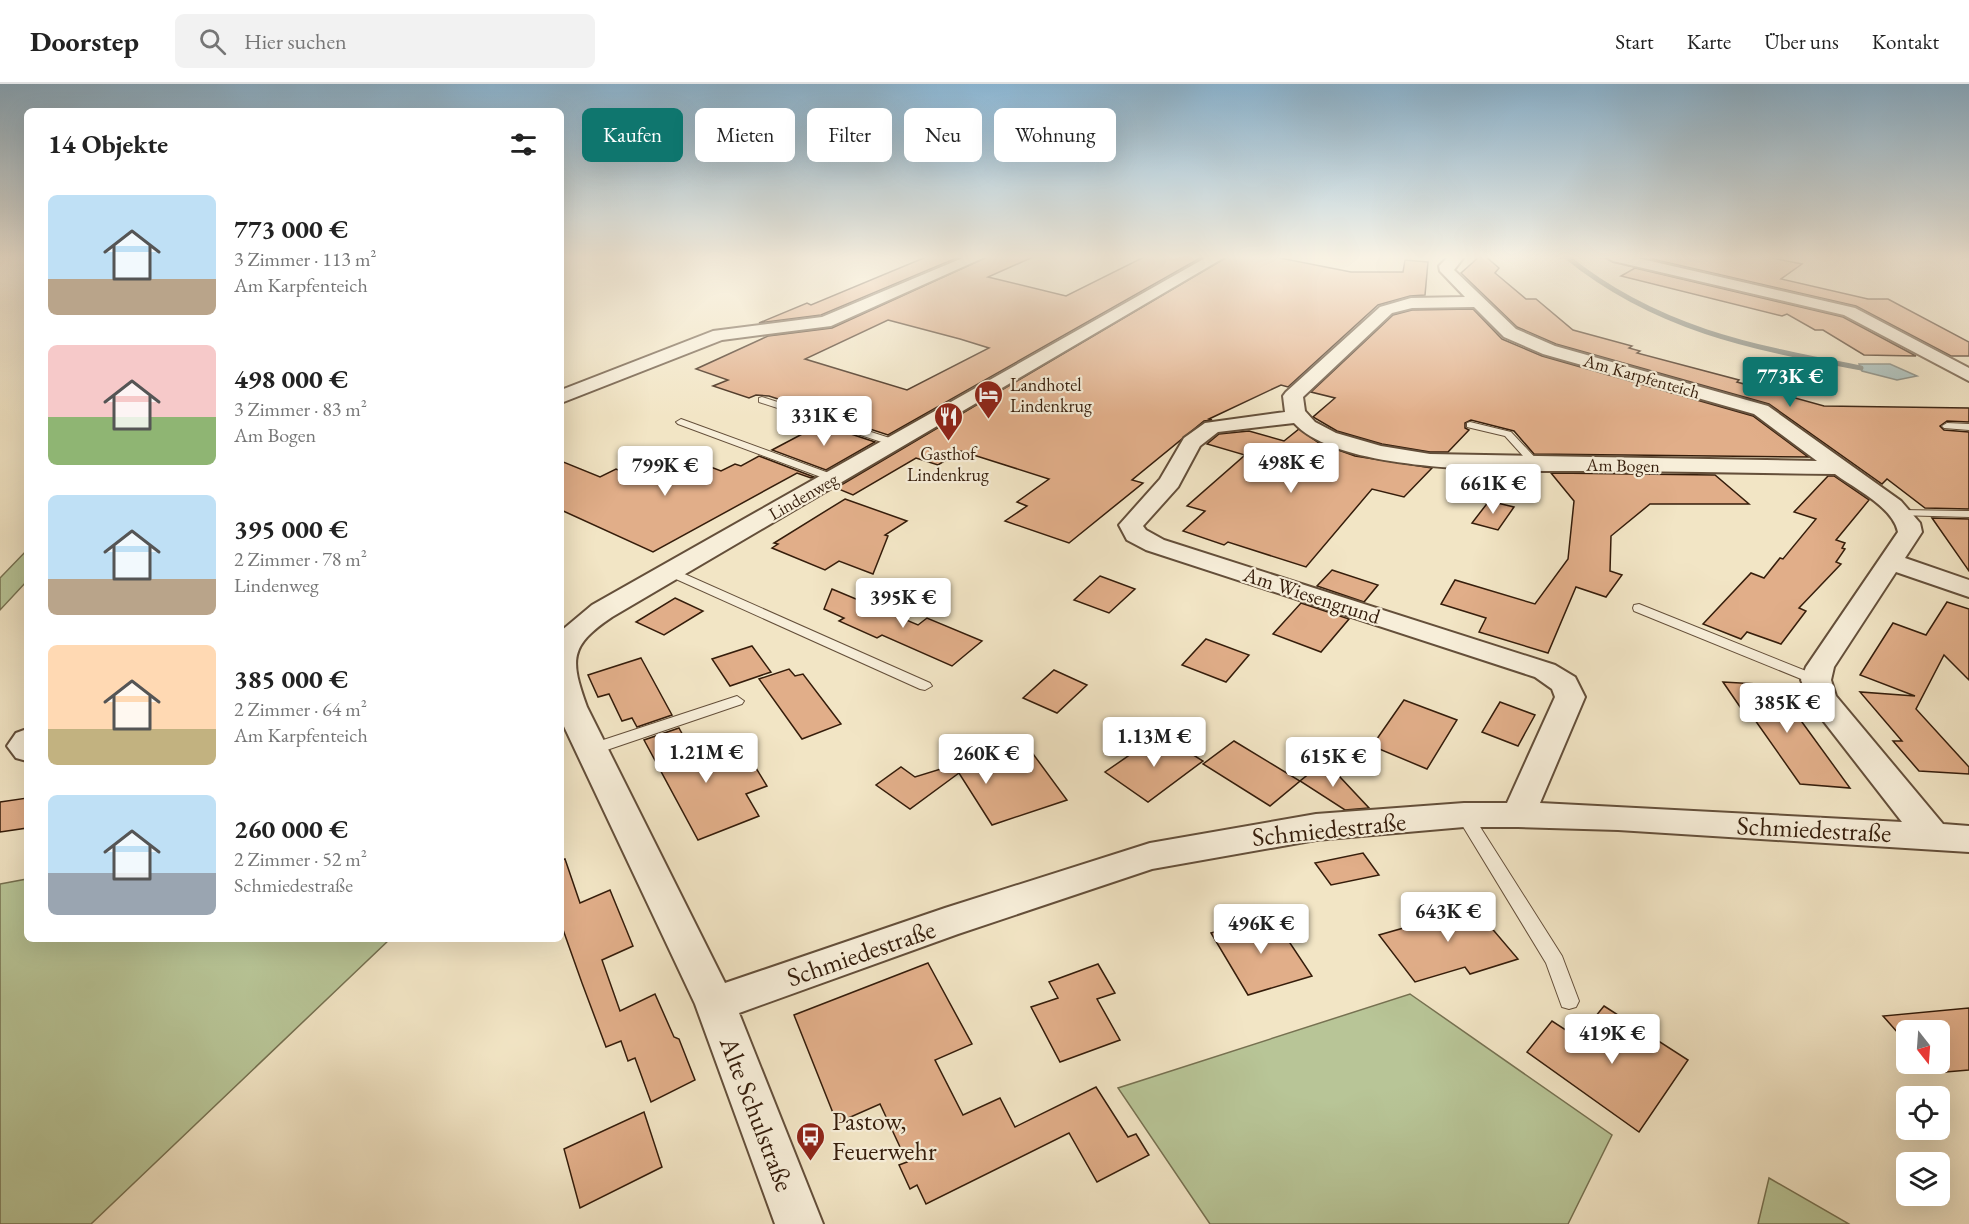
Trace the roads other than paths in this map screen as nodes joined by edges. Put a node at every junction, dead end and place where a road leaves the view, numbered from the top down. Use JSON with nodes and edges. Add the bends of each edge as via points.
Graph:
{"nodes":[{"id":1,"x":853,"y":310,"type":"edge"},
{"id":2,"x":1126,"y":310,"type":"edge"},
{"id":3,"x":1386,"y":310,"type":"edge"},
{"id":4,"x":1486,"y":310,"type":"edge"},
{"id":5,"x":1846,"y":310,"type":"edge"},
{"id":6,"x":1969,"y":375,"type":"edge"},
{"id":7,"x":564,"y":396,"type":"edge"},
{"id":8,"x":762,"y":400,"type":"dead end"},
{"id":9,"x":1296,"y":417,"type":"junction"},
{"id":10,"x":681,"y":422,"type":"dead end"},
{"id":11,"x":1470,"y":425,"type":"dead end"},
{"id":12,"x":1947,"y":426,"type":"dead end"},
{"id":13,"x":1969,"y":427,"type":"edge"},
{"id":14,"x":895,"y":443,"type":"junction"},
{"id":15,"x":1536,"y":464,"type":"junction"},
{"id":16,"x":1842,"y":468,"type":"junction"},
{"id":17,"x":833,"y":478,"type":"junction"},
{"id":18,"x":1900,"y":513,"type":"junction"},
{"id":19,"x":1969,"y":514,"type":"edge"},
{"id":20,"x":1891,"y":562,"type":"junction"},
{"id":21,"x":671,"y":572,"type":"junction"},
{"id":22,"x":1969,"y":589,"type":"edge"},
{"id":23,"x":1639,"y":609,"type":"dead end"},
{"id":24,"x":564,"y":649,"type":"edge"},
{"id":25,"x":1816,"y":680,"type":"junction"},
{"id":26,"x":926,"y":687,"type":"dead end"},
{"id":27,"x":564,"y":694,"type":"edge"},
{"id":28,"x":737,"y":701,"type":"dead end"},
{"id":29,"x":590,"y":750,"type":"junction"},
{"id":30,"x":1518,"y":814,"type":"junction"},
{"id":31,"x":1464,"y":815,"type":"junction"},
{"id":32,"x":1934,"y":837,"type":"junction"},
{"id":33,"x":1969,"y":839,"type":"edge"},
{"id":34,"x":1569,"y":1001,"type":"dead end"},
{"id":35,"x":715,"y":1004,"type":"junction"},
{"id":36,"x":799,"y":1224,"type":"edge"}],
"edges":[{"from":1,"to":7,"type":"street","via":[[825,322],[719,334]]},
{"from":2,"to":14,"type":"street","name":"Lindenweg"},
{"from":3,"to":9,"type":"street","via":[[1293,396],[1291,405]]},
{"from":4,"to":16,"type":"street","name":"Am Karpfenteich","via":[[1510,333],[1534,345],[1761,410]]},
{"from":5,"to":6,"type":"street"},
{"from":8,"to":14,"type":"lane"},
{"from":9,"to":15,"type":"street","name":"Am Bogen","via":[[1334,438],[1401,457]]},
{"from":9,"to":30,"type":"street","name":"Am Wiesengrund","via":[[1212,427],[1191,442],[1170,482],[1131,525],[1136,535],[1155,545],[1545,670],[1565,684],[1570,697]]},
{"from":10,"to":17,"type":"lane"},
{"from":11,"to":15,"type":"lane","via":[[1508,434]]},
{"from":12,"to":13,"type":"lane"},
{"from":14,"to":17,"type":"street","name":"Lindenweg"},
{"from":15,"to":16,"type":"street","name":"Am Bogen"},
{"from":16,"to":18,"type":"street","name":"Am Karpfenteich"},
{"from":17,"to":21,"type":"street","name":"Lindenweg"},
{"from":18,"to":19,"type":"lane"},
{"from":18,"to":20,"type":"street","via":[[1910,532]]},
{"from":20,"to":22,"type":"street"},
{"from":20,"to":25,"type":"street","via":[[1820,667]]},
{"from":21,"to":24,"type":"street","name":"Lindenweg","via":[[579,627]]},
{"from":21,"to":26,"type":"lane"},
{"from":23,"to":25,"type":"lane"},
{"from":25,"to":32,"type":"street","via":[[1822,698]]},
{"from":27,"to":29,"type":"street","name":"Lindenweg"},
{"from":28,"to":29,"type":"lane"},
{"from":29,"to":35,"type":"street","name":"Lindenweg"},
{"from":30,"to":31,"type":"street","name":"Schmiedestraße"},
{"from":30,"to":32,"type":"street","name":"Schmiedestraße"},
{"from":31,"to":34,"type":"lane","via":[[1555,961]]},
{"from":31,"to":35,"type":"street","name":"Schmiedestraße","via":[[1316,827],[1150,856]]},
{"from":32,"to":33,"type":"street","name":"Schmiedestraße"},
{"from":35,"to":36,"type":"street","name":"Alte Schulstraße"}]}
